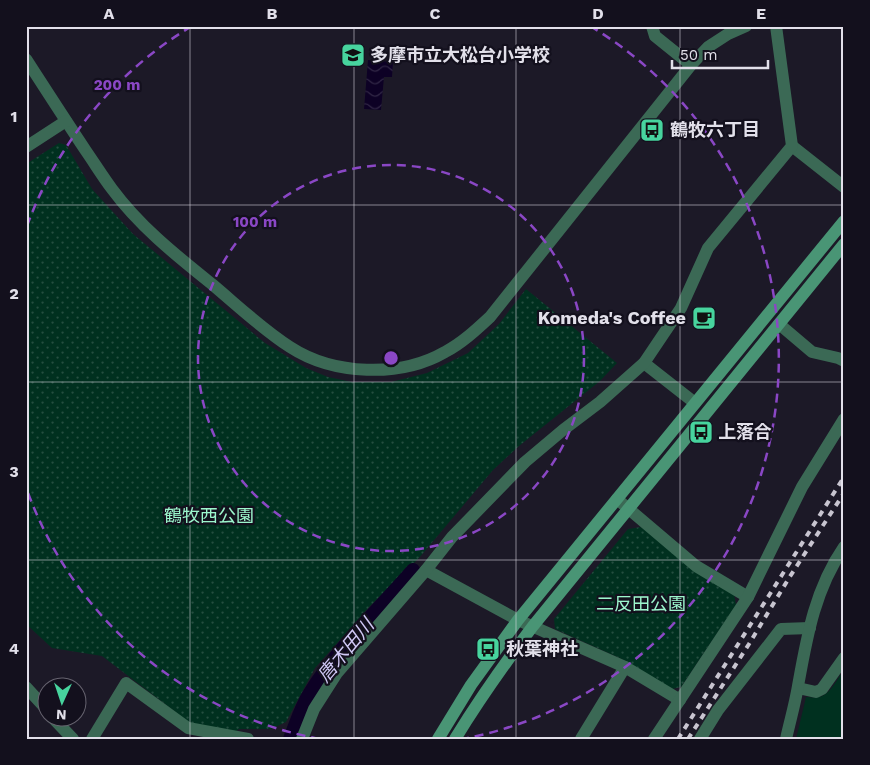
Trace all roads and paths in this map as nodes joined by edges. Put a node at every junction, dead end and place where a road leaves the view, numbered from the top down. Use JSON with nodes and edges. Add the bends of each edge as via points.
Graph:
{"nodes":[{"id":1,"x":652,"y":26,"type":"edge"},
{"id":2,"x":746,"y":26,"type":"edge"},
{"id":3,"x":776,"y":26,"type":"edge"},
{"id":4,"x":26,"y":59,"type":"edge"},
{"id":5,"x":691,"y":66,"type":"junction"},
{"id":6,"x":66,"y":121,"type":"junction"},
{"id":7,"x":792,"y":146,"type":"junction"},
{"id":8,"x":26,"y":147,"type":"edge"},
{"id":9,"x":844,"y":187,"type":"edge"},
{"id":10,"x":844,"y":221,"type":"edge"},
{"id":11,"x":844,"y":244,"type":"edge"},
{"id":12,"x":779,"y":324,"type":"junction"},
{"id":13,"x":844,"y":361,"type":"edge"},
{"id":14,"x":644,"y":362,"type":"junction"},
{"id":15,"x":695,"y":403,"type":"junction"},
{"id":16,"x":844,"y":419,"type":"edge"},
{"id":17,"x":617,"y":499,"type":"junction"},
{"id":18,"x":629,"y":509,"type":"junction"},
{"id":19,"x":844,"y":547,"type":"edge"},
{"id":20,"x":426,"y":570,"type":"junction"},
{"id":21,"x":748,"y":597,"type":"junction"},
{"id":22,"x":518,"y":620,"type":"junction"},
{"id":23,"x":533,"y":626,"type":"junction"},
{"id":24,"x":810,"y":628,"type":"junction"},
{"id":25,"x":844,"y":658,"type":"edge"},
{"id":26,"x":625,"y":668,"type":"junction"},
{"id":27,"x":26,"y":687,"type":"edge"},
{"id":28,"x":798,"y":688,"type":"junction"},
{"id":29,"x":38,"y":700,"type":"edge"},
{"id":30,"x":680,"y":700,"type":"junction"},
{"id":31,"x":63,"y":728,"type":"edge"},
{"id":32,"x":73,"y":739,"type":"edge"},
{"id":33,"x":92,"y":739,"type":"edge"},
{"id":34,"x":248,"y":739,"type":"edge"},
{"id":35,"x":302,"y":739,"type":"edge"},
{"id":36,"x":438,"y":739,"type":"edge"},
{"id":37,"x":456,"y":739,"type":"edge"},
{"id":38,"x":581,"y":739,"type":"edge"},
{"id":39,"x":654,"y":739,"type":"edge"},
{"id":40,"x":700,"y":739,"type":"edge"},
{"id":41,"x":786,"y":739,"type":"edge"}],
"edges":[{"from":1,"to":5,"type":"street","via":[[655,36]]},
{"from":2,"to":5,"type":"street","via":[[708,47]]},
{"from":3,"to":7,"type":"street"},
{"from":4,"to":6,"type":"street"},
{"from":5,"to":6,"type":"street","via":[[490,317],[444,353],[388,369],[332,366],[290,347],[270,332],[160,242],[112,190]]},
{"from":6,"to":8,"type":"street"},
{"from":7,"to":9,"type":"street"},
{"from":7,"to":14,"type":"street","via":[[708,248],[681,308]]},
{"from":10,"to":15,"type":"main road"},
{"from":11,"to":12,"type":"main road"},
{"from":12,"to":13,"type":"street","via":[[812,352]]},
{"from":12,"to":18,"type":"main road"},
{"from":14,"to":15,"type":"street"},
{"from":14,"to":20,"type":"street","via":[[525,462],[452,537]]},
{"from":15,"to":17,"type":"main road"},
{"from":16,"to":21,"type":"street","via":[[802,487]]},
{"from":17,"to":18,"type":"street"},
{"from":17,"to":22,"type":"main road"},
{"from":18,"to":21,"type":"street","via":[[696,566]]},
{"from":18,"to":23,"type":"main road"},
{"from":19,"to":24,"type":"street","via":[[825,579]]},
{"from":20,"to":22,"type":"street"},
{"from":20,"to":35,"type":"street","via":[[337,673],[314,709]]},
{"from":21,"to":30,"type":"street"},
{"from":22,"to":23,"type":"street"},
{"from":22,"to":36,"type":"main road","via":[[471,685]]},
{"from":23,"to":26,"type":"street"},
{"from":23,"to":37,"type":"main road","via":[[508,658]]},
{"from":24,"to":28,"type":"street"},
{"from":24,"to":40,"type":"street","via":[[781,629],[718,710]]},
{"from":25,"to":28,"type":"street","via":[[822,689],[816,692]]},
{"from":26,"to":30,"type":"street"},
{"from":26,"to":38,"type":"street"},
{"from":27,"to":29,"type":"street"},
{"from":28,"to":41,"type":"street"},
{"from":30,"to":39,"type":"street"},
{"from":31,"to":32,"type":"street"},
{"from":33,"to":34,"type":"street","via":[[126,683],[188,728]]}]}
